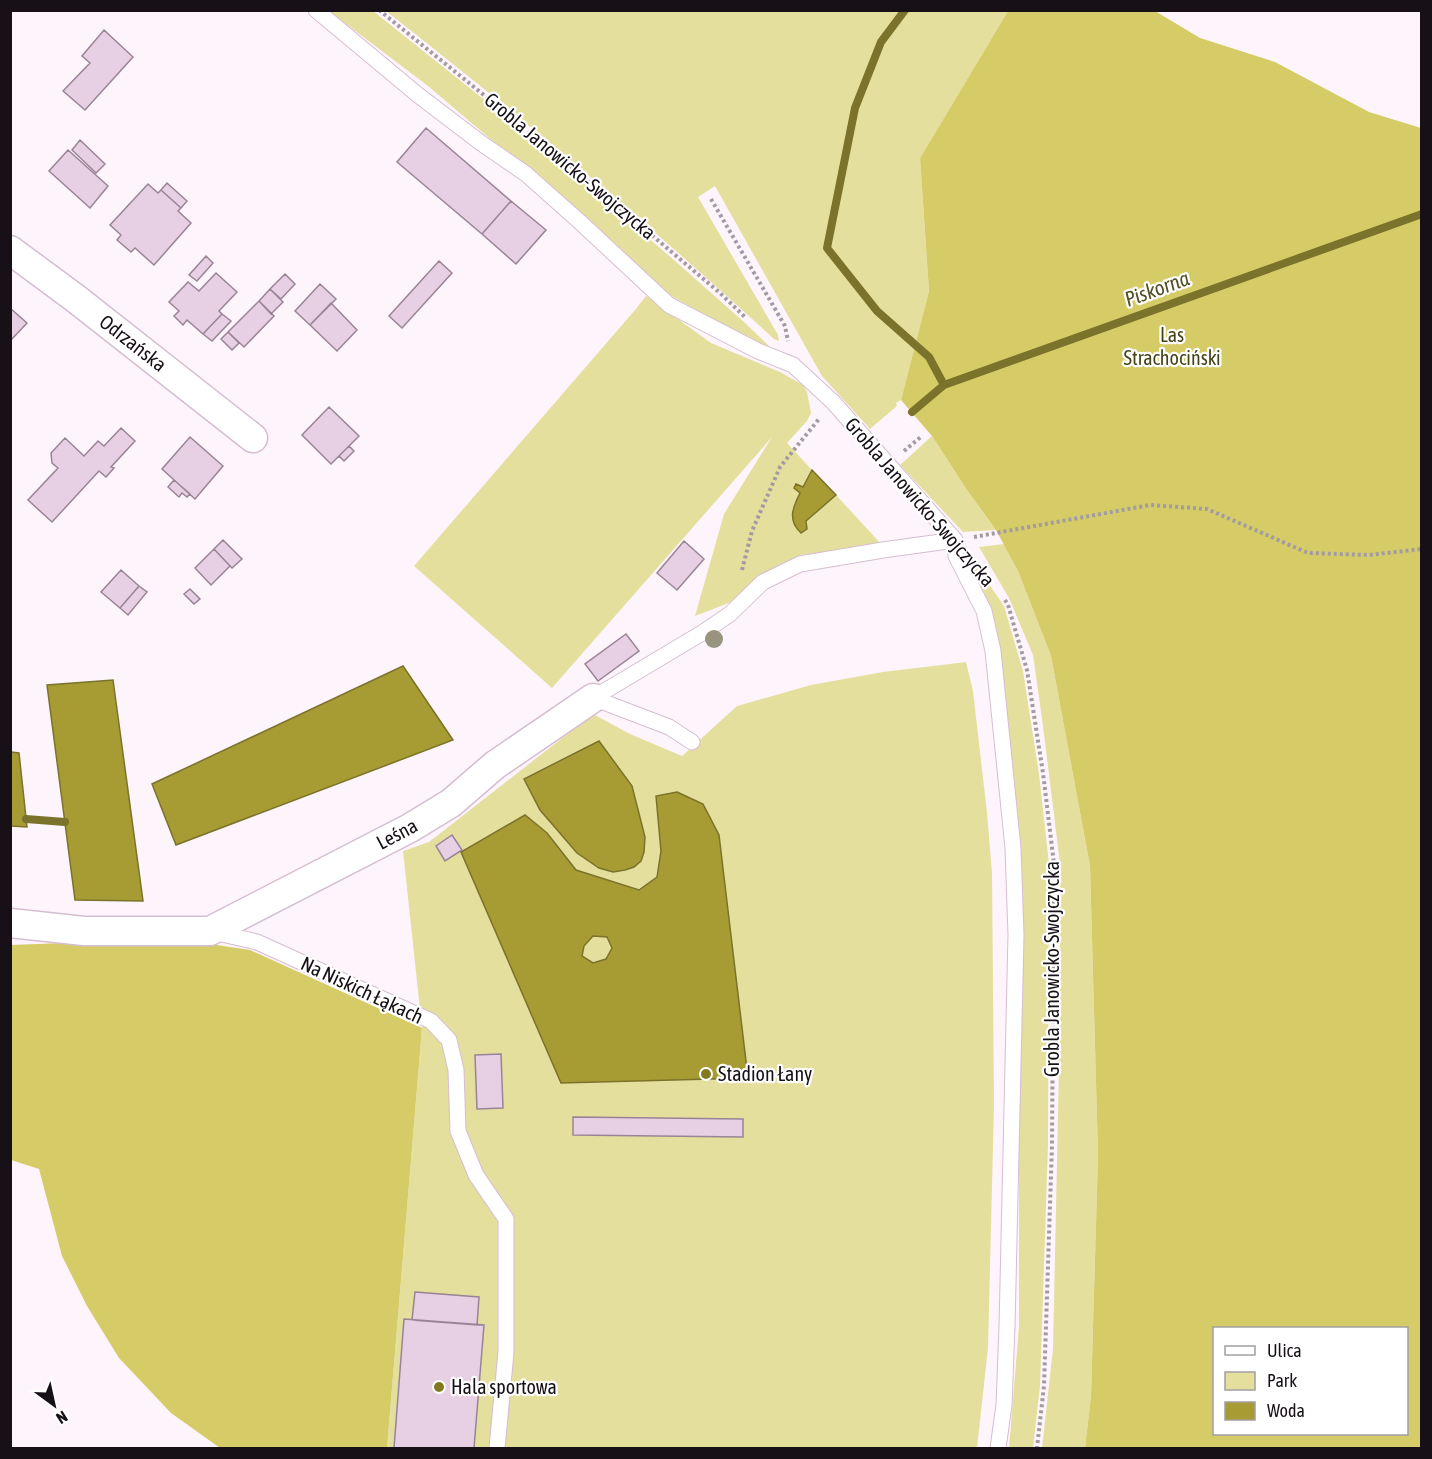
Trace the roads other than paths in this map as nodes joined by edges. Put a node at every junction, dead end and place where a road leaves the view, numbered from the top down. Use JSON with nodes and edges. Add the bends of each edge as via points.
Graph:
{"nodes":[{"id":1,"x":316,"y":10,"type":"edge"},
{"id":2,"x":10,"y":250,"type":"edge"},
{"id":3,"x":252,"y":438,"type":"dead end"},
{"id":4,"x":955,"y":540,"type":"junction"},
{"id":5,"x":593,"y":698,"type":"junction"},
{"id":6,"x":692,"y":742,"type":"dead end"},
{"id":7,"x":10,"y":923,"type":"edge"},
{"id":8,"x":210,"y":932,"type":"junction"},
{"id":9,"x":496,"y":1449,"type":"edge"},
{"id":10,"x":998,"y":1449,"type":"edge"}],
"edges":[{"from":1,"to":4,"type":"lane","name":"Grobla Janowicko-Swojczycka","via":[[418,95],[526,174],[669,305],[793,365],[833,402]]},
{"from":2,"to":3,"type":"street","name":"Odrzańska"},
{"from":4,"to":5,"type":"lane","name":"Leśna","via":[[800,564],[763,582],[702,633]]},
{"from":4,"to":10,"type":"lane","via":[[956,556],[984,611],[993,651],[1013,848],[1016,935],[1009,1279],[1004,1405]]},
{"from":5,"to":6,"type":"lane","via":[[669,727]]},
{"from":5,"to":8,"type":"street","name":"Leśna","via":[[495,765],[451,803]]},
{"from":7,"to":8,"type":"street","name":"Leśna","via":[[84,931]]},
{"from":8,"to":9,"type":"lane","name":"Na Niskich Łąkach","via":[[257,942],[401,1007],[431,1021],[449,1040],[456,1070],[458,1131],[476,1175],[506,1219],[506,1352]]}]}
